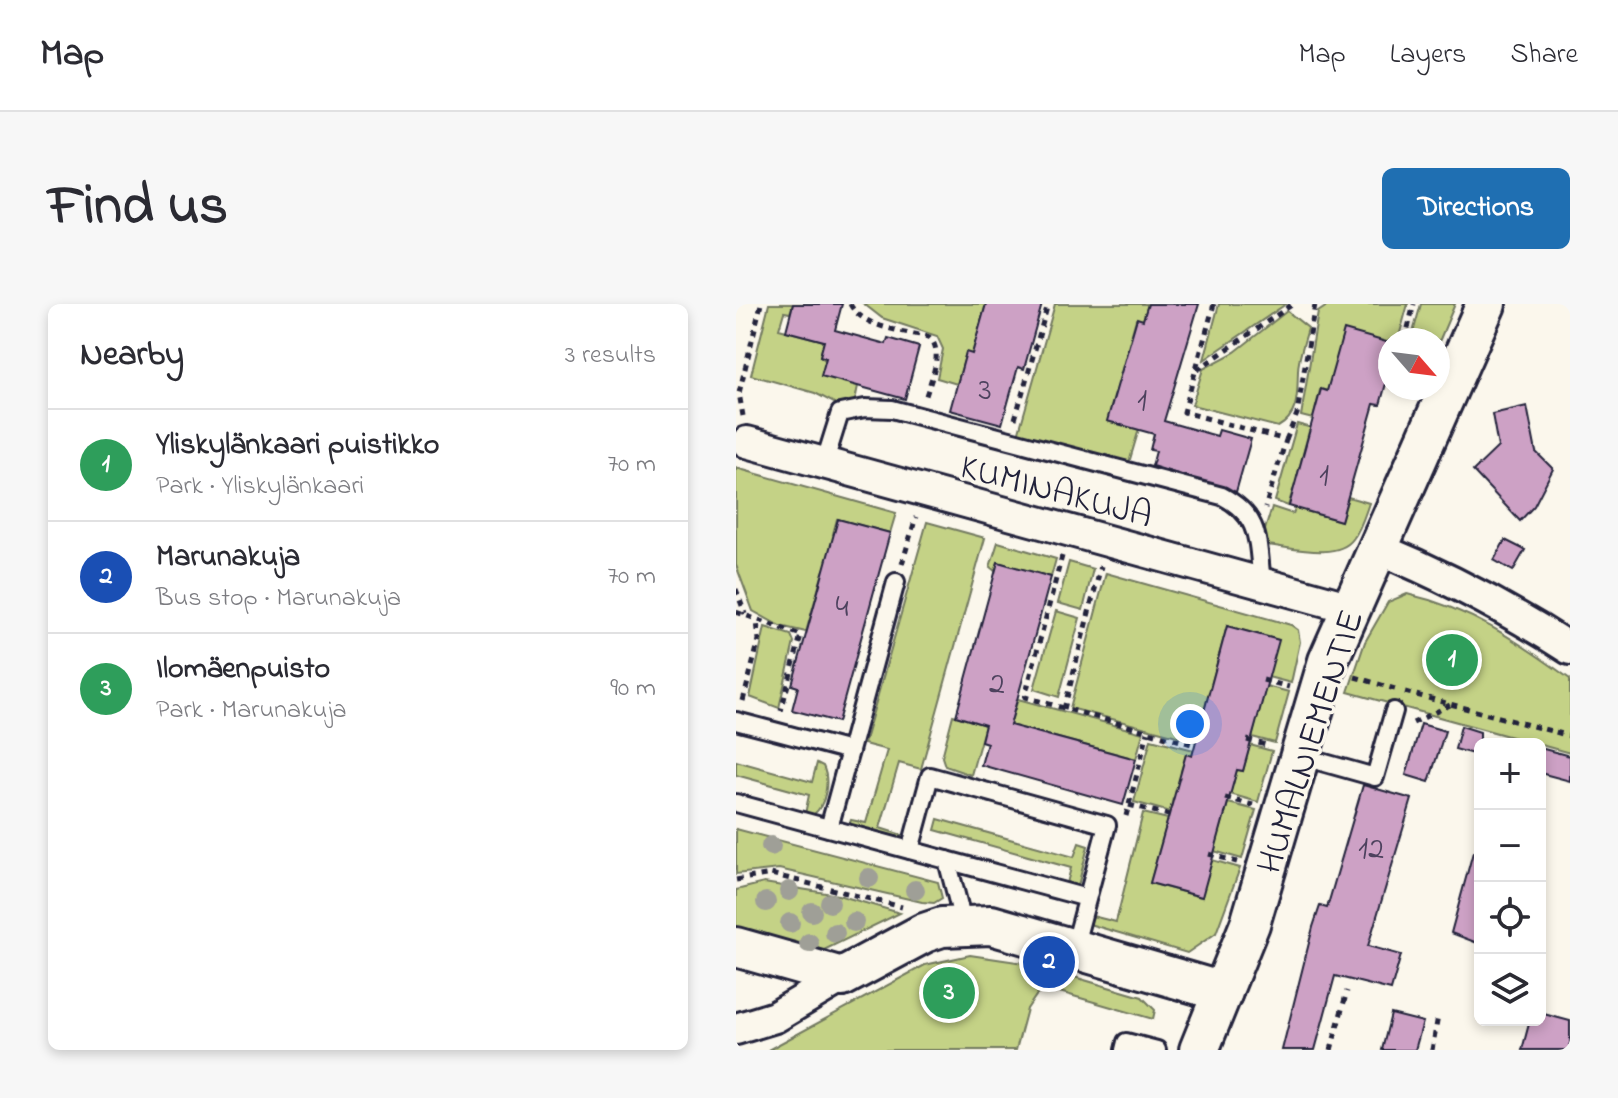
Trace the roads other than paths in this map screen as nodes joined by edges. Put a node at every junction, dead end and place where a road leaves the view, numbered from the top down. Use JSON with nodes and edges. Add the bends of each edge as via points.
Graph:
{"nodes":[{"id":1,"x":1486,"y":304,"type":"edge"},
{"id":2,"x":747,"y":442,"type":"dead end"},
{"id":3,"x":824,"y":464,"type":"junction"},
{"id":4,"x":1377,"y":548,"type":"junction"},
{"id":5,"x":896,"y":582,"type":"road end"},
{"id":6,"x":1262,"y":583,"type":"junction"},
{"id":7,"x":1348,"y":607,"type":"junction"},
{"id":8,"x":1570,"y":649,"type":"edge"},
{"id":9,"x":1394,"y":711,"type":"dead end"},
{"id":10,"x":737,"y":721,"type":"edge"},
{"id":11,"x":850,"y":751,"type":"junction"},
{"id":12,"x":1288,"y":752,"type":"junction"},
{"id":13,"x":736,"y":803,"type":"edge"},
{"id":14,"x":829,"y":828,"type":"junction"},
{"id":15,"x":910,"y":850,"type":"junction"},
{"id":16,"x":947,"y":860,"type":"junction"},
{"id":17,"x":1087,"y":898,"type":"junction"},
{"id":18,"x":953,"y":926,"type":"junction"},
{"id":19,"x":736,"y":947,"type":"edge"},
{"id":20,"x":1074,"y":948,"type":"junction"},
{"id":21,"x":842,"y":977,"type":"junction"},
{"id":22,"x":1223,"y":992,"type":"junction"},
{"id":23,"x":736,"y":1029,"type":"edge"},
{"id":24,"x":1124,"y":1050,"type":"edge"},
{"id":25,"x":1157,"y":1050,"type":"edge"},
{"id":26,"x":1199,"y":1050,"type":"edge"}],
"edges":[{"from":1,"to":4,"type":"street","name":"HUMALNIEMENTIE"},
{"from":2,"to":3,"type":"street","name":"KUMINAKUJA"},
{"from":3,"to":6,"type":"street","name":"KUMINAKUJA"},
{"from":3,"to":6,"type":"lane","via":[[840,413],[876,408],[1222,496],[1247,513],[1256,535]]},
{"from":4,"to":7,"type":"street","name":"HUMALNIEMENTIE"},
{"from":4,"to":8,"type":"street","via":[[1513,612]]},
{"from":5,"to":11,"type":"lane"},
{"from":6,"to":7,"type":"street","name":"KUMINAKUJA"},
{"from":7,"to":12,"type":"street","name":"HUMALNIEMENTIE","via":[[1310,681]]},
{"from":9,"to":12,"type":"lane","via":[[1375,777]]},
{"from":10,"to":11,"type":"lane"},
{"from":11,"to":14,"type":"lane"},
{"from":12,"to":22,"type":"street","name":"HUMALNIEMENTIE","via":[[1258,896]]},
{"from":13,"to":14,"type":"lane"},
{"from":14,"to":15,"type":"lane"},
{"from":15,"to":16,"type":"lane"},
{"from":15,"to":17,"type":"lane","via":[[930,776],[1107,825]]},
{"from":16,"to":17,"type":"lane"},
{"from":16,"to":18,"type":"lane"},
{"from":17,"to":20,"type":"lane"},
{"from":18,"to":20,"type":"street","via":[[991,925]]},
{"from":18,"to":21,"type":"street","via":[[898,944]]},
{"from":19,"to":21,"type":"street"},
{"from":20,"to":22,"type":"street"},
{"from":21,"to":23,"type":"street","via":[[775,1017]]},
{"from":22,"to":26,"type":"street","name":"HUMALNIEMENTIE"},
{"from":24,"to":25,"type":"lane","via":[[1126,1042]]}]}
